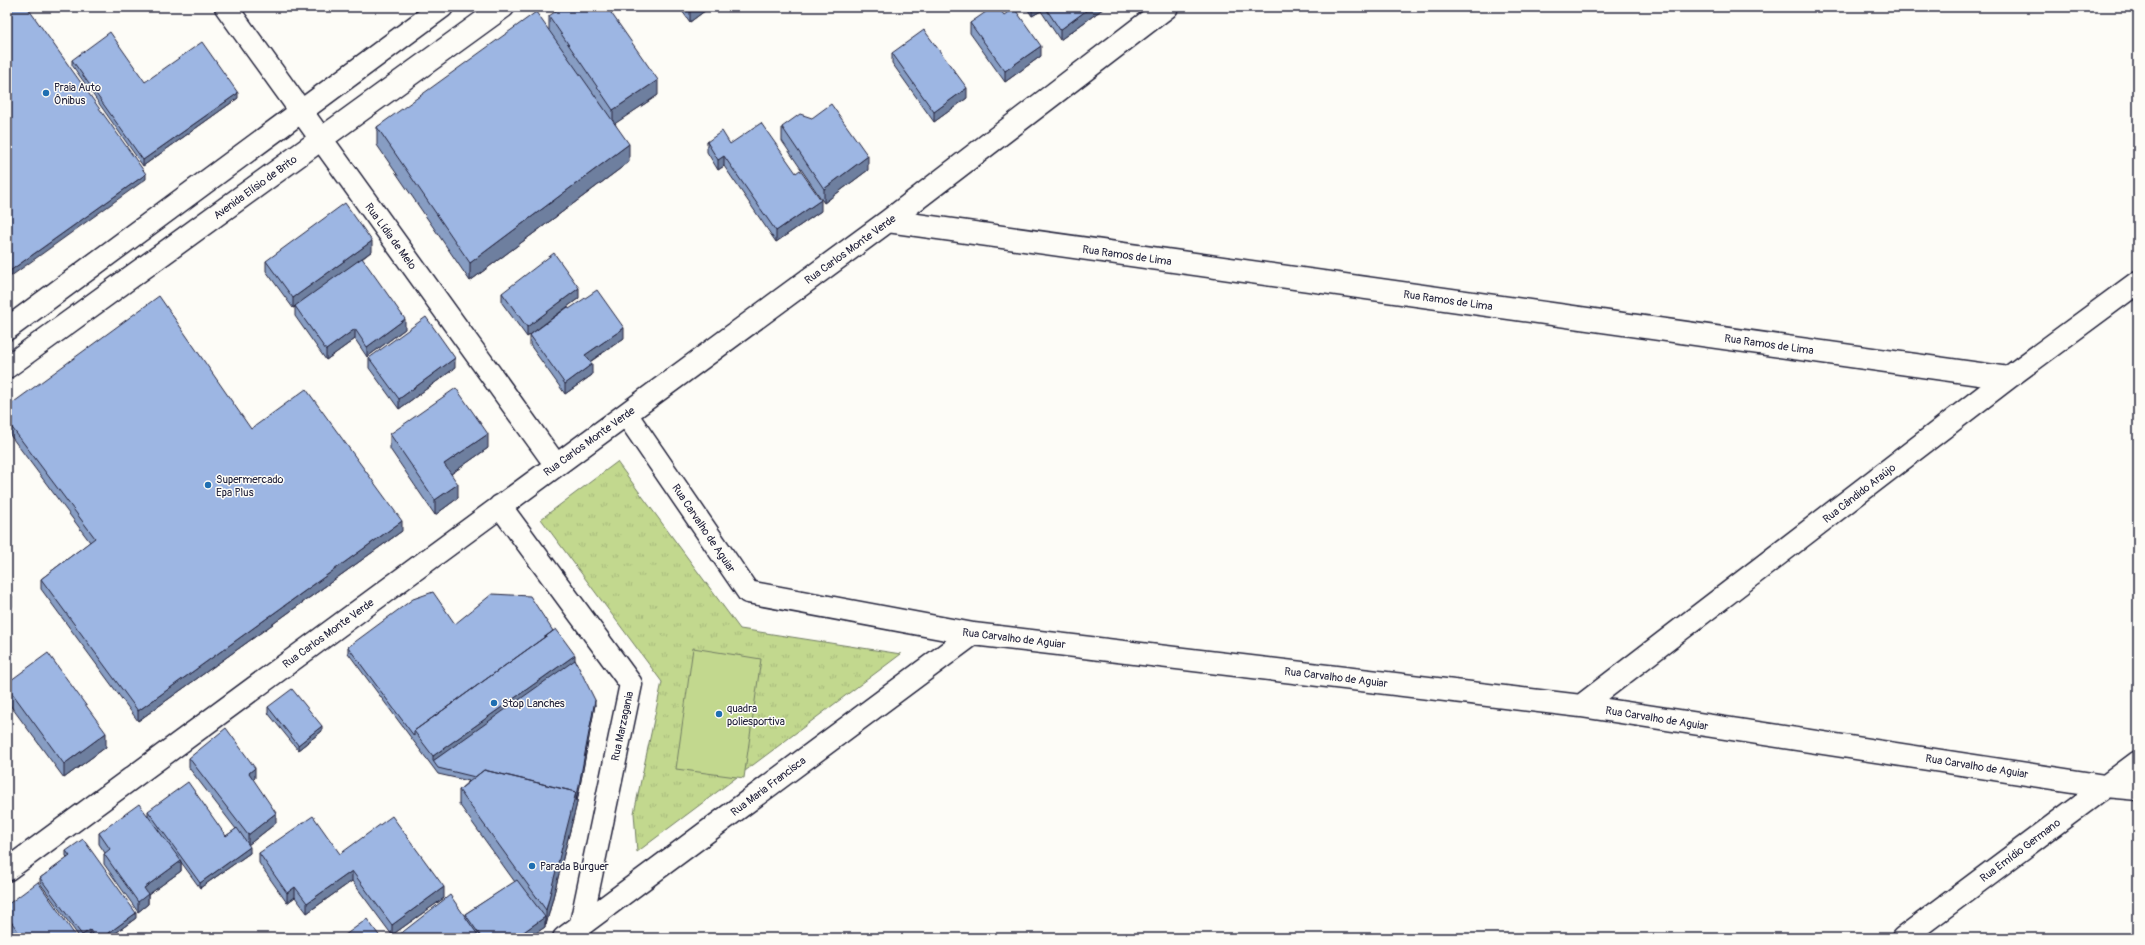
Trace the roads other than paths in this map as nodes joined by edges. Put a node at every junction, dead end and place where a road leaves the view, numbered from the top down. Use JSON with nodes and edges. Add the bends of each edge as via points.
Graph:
{"nodes":[{"id":1,"x":226,"y":7,"type":"edge"},
{"id":2,"x":442,"y":7,"type":"edge"},
{"id":3,"x":503,"y":7,"type":"edge"},
{"id":4,"x":1167,"y":7,"type":"edge"},
{"id":5,"x":300,"y":112,"type":"junction"},
{"id":6,"x":321,"y":139,"type":"junction"},
{"id":7,"x":888,"y":221,"type":"junction"},
{"id":8,"x":2138,"y":282,"type":"edge"},
{"id":9,"x":7,"y":329,"type":"edge"},
{"id":10,"x":7,"y":367,"type":"edge"},
{"id":11,"x":2008,"y":378,"type":"junction"},
{"id":12,"x":626,"y":414,"type":"junction"},
{"id":13,"x":556,"y":465,"type":"junction"},
{"id":14,"x":500,"y":506,"type":"junction"},
{"id":15,"x":973,"y":634,"type":"junction"},
{"id":16,"x":1581,"y":706,"type":"junction"},
{"id":17,"x":2138,"y":762,"type":"edge"},
{"id":18,"x":2105,"y":786,"type":"junction"},
{"id":19,"x":2138,"y":789,"type":"edge"},
{"id":20,"x":7,"y":870,"type":"edge"},
{"id":21,"x":574,"y":934,"type":"edge"},
{"id":22,"x":1903,"y":938,"type":"edge"}],
"edges":[{"from":1,"to":5,"type":"street","name":"Rua Lídia de Melo"},
{"from":2,"to":5,"type":"street"},
{"from":3,"to":6,"type":"street","name":"Avenida Elísio de Brito"},
{"from":4,"to":7,"type":"street","name":"Rua Carlos Monte Verde"},
{"from":5,"to":6,"type":"street","name":"Rua Lídia de Melo"},
{"from":5,"to":9,"type":"street"},
{"from":6,"to":10,"type":"street","name":"Avenida Elísio de Brito"},
{"from":6,"to":13,"type":"street","name":"Rua Lídia de Melo"},
{"from":7,"to":11,"type":"street","name":"Rua Ramos de Lima"},
{"from":7,"to":12,"type":"street","name":"Rua Carlos Monte Verde"},
{"from":8,"to":11,"type":"street","name":"Rua Cândido Araújo"},
{"from":11,"to":16,"type":"street","name":"Rua Cândido Araújo"},
{"from":12,"to":13,"type":"street","name":"Rua Carlos Monte Verde"},
{"from":12,"to":15,"type":"street","name":"Rua Carvalho de Aguiar","via":[[748,592]]},
{"from":13,"to":14,"type":"street","name":"Rua Carlos Monte Verde"},
{"from":14,"to":20,"type":"street","name":"Rua Carlos Monte Verde"},
{"from":14,"to":21,"type":"street","name":"Rua Marzagania","via":[[631,684]]},
{"from":15,"to":16,"type":"street","name":"Rua Carvalho de Aguiar"},
{"from":15,"to":21,"type":"street","name":"Rua Maria Francisca"},
{"from":16,"to":18,"type":"street","name":"Rua Carvalho de Aguiar"},
{"from":17,"to":18,"type":"street","name":"Rua Emídio Germano"},
{"from":18,"to":19,"type":"street","name":"Rua Carvalho de Aguiar"},
{"from":18,"to":22,"type":"street","name":"Rua Emídio Germano"}]}
